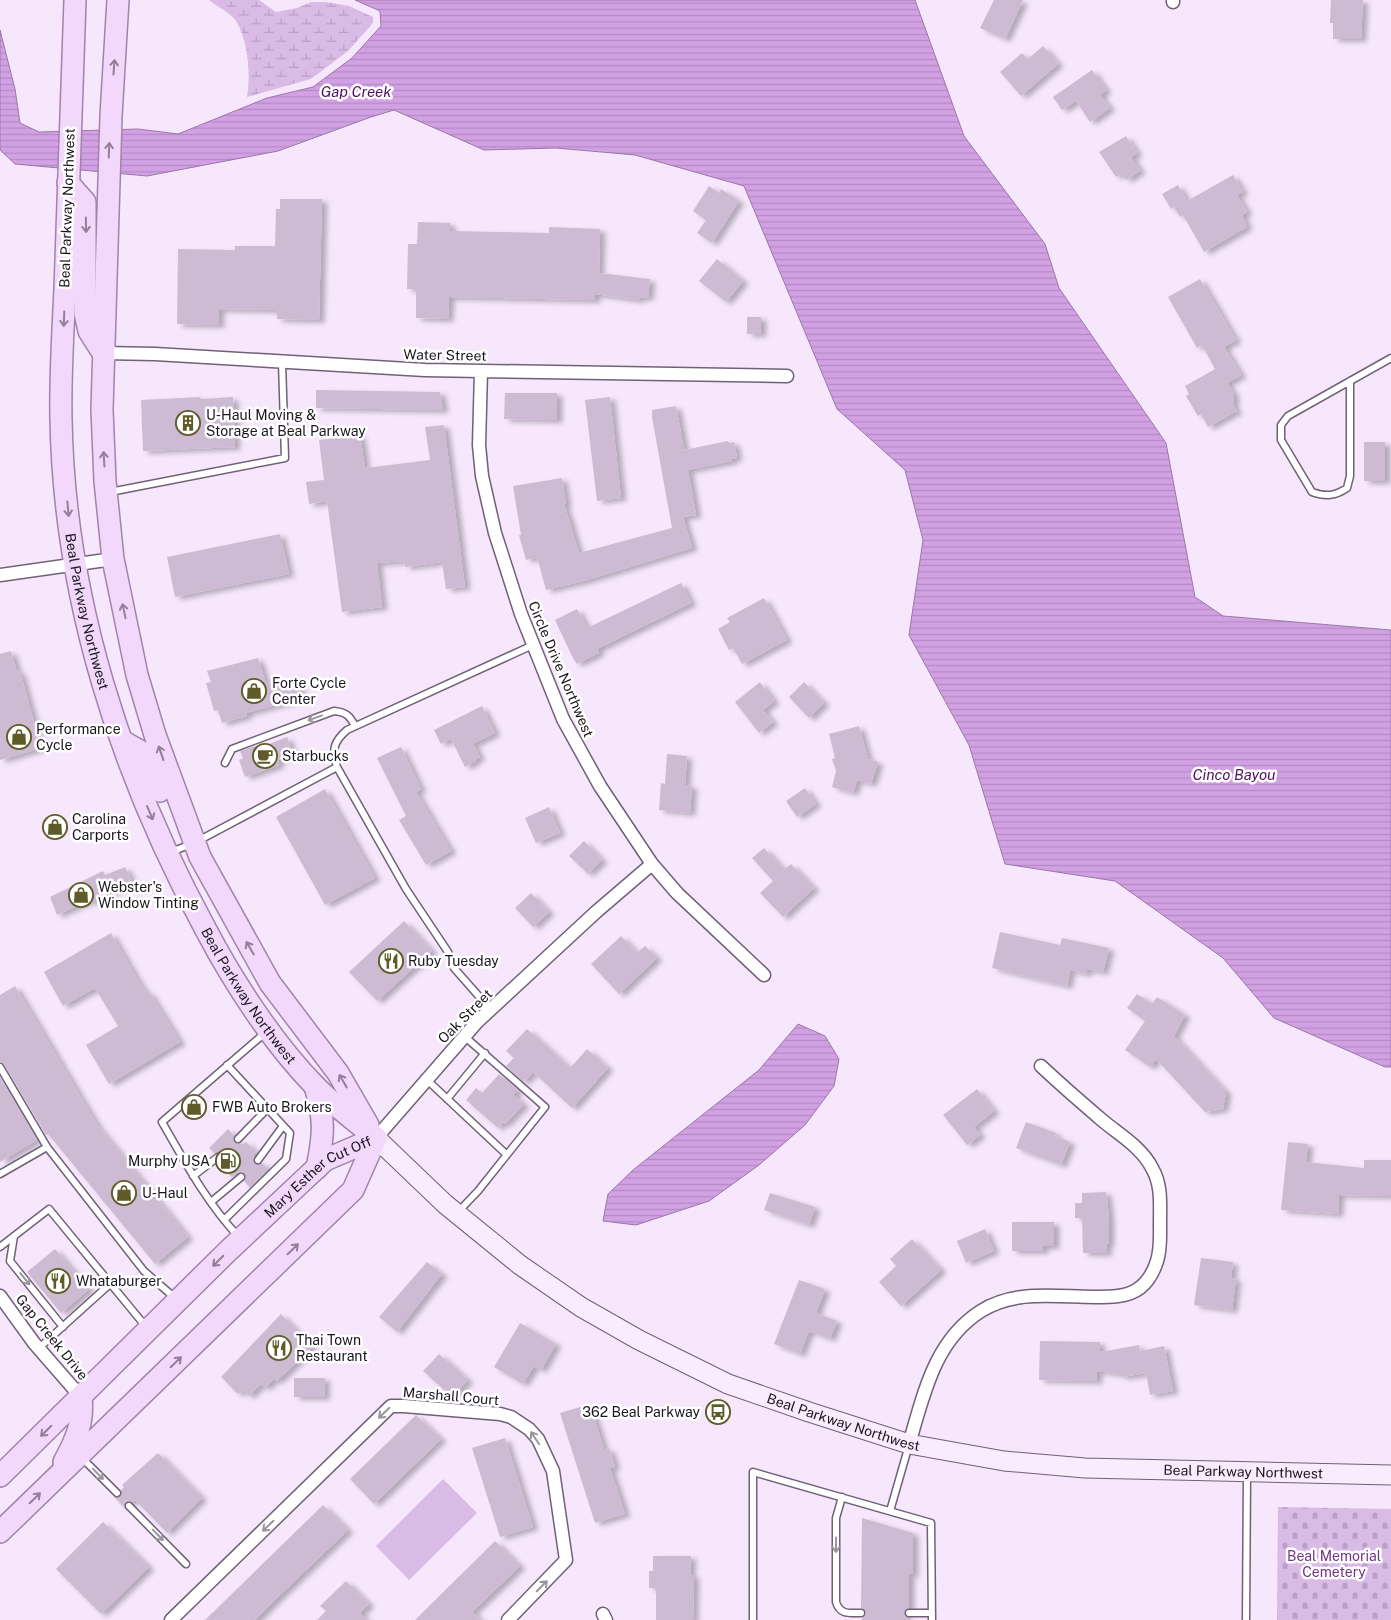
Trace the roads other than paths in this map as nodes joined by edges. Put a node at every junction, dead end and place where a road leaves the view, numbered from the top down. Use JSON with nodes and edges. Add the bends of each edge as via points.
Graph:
{"nodes":[{"id":1,"x":75,"y":0,"type":"edge"},
{"id":2,"x":118,"y":0,"type":"edge"},
{"id":3,"x":68,"y":183,"type":"junction"},
{"id":4,"x":103,"y":353,"type":"junction"},
{"id":5,"x":1391,"y":358,"type":"edge"},
{"id":6,"x":282,"y":362,"type":"junction"},
{"id":7,"x":481,"y":371,"type":"junction"},
{"id":8,"x":787,"y":376,"type":"dead end"},
{"id":9,"x":1350,"y":381,"type":"junction"},
{"id":10,"x":106,"y":493,"type":"junction"},
{"id":11,"x":113,"y":560,"type":"junction"},
{"id":12,"x":75,"y":566,"type":"junction"},
{"id":13,"x":0,"y":575,"type":"edge"},
{"id":14,"x":533,"y":645,"type":"junction"},
{"id":15,"x":356,"y":726,"type":"junction"},
{"id":16,"x":122,"y":740,"type":"junction"},
{"id":17,"x":225,"y":763,"type":"dead end"},
{"id":18,"x":337,"y":767,"type":"junction"},
{"id":19,"x":194,"y":843,"type":"junction"},
{"id":20,"x":168,"y":853,"type":"junction"},
{"id":21,"x":652,"y":864,"type":"junction"},
{"id":22,"x":764,"y":975,"type":"dead end"},
{"id":23,"x":491,"y":1010,"type":"junction"},
{"id":24,"x":269,"y":1030,"type":"junction"},
{"id":25,"x":464,"y":1036,"type":"junction"},
{"id":26,"x":485,"y":1053,"type":"junction"},
{"id":27,"x":227,"y":1065,"type":"junction"},
{"id":28,"x":1041,"y":1066,"type":"dead end"},
{"id":29,"x":0,"y":1067,"type":"edge"},
{"id":30,"x":426,"y":1079,"type":"junction"},
{"id":31,"x":315,"y":1086,"type":"junction"},
{"id":32,"x":447,"y":1099,"type":"junction"},
{"id":33,"x":268,"y":1108,"type":"junction"},
{"id":34,"x":283,"y":1126,"type":"junction"},
{"id":35,"x":376,"y":1138,"type":"junction"},
{"id":36,"x":238,"y":1139,"type":"dead end"},
{"id":37,"x":47,"y":1147,"type":"junction"},
{"id":38,"x":506,"y":1154,"type":"junction"},
{"id":39,"x":218,"y":1157,"type":"dead end"},
{"id":40,"x":258,"y":1160,"type":"dead end"},
{"id":41,"x":317,"y":1168,"type":"junction"},
{"id":42,"x":0,"y":1174,"type":"edge"},
{"id":43,"x":194,"y":1176,"type":"junction"},
{"id":44,"x":241,"y":1177,"type":"dead end"},
{"id":45,"x":211,"y":1202,"type":"junction"},
{"id":46,"x":457,"y":1213,"type":"junction"},
{"id":47,"x":224,"y":1220,"type":"junction"},
{"id":48,"x":14,"y":1236,"type":"junction"},
{"id":49,"x":241,"y":1239,"type":"junction"},
{"id":50,"x":0,"y":1247,"type":"edge"},
{"id":51,"x":110,"y":1284,"type":"junction"},
{"id":52,"x":0,"y":1296,"type":"edge"},
{"id":53,"x":178,"y":1301,"type":"junction"},
{"id":54,"x":63,"y":1327,"type":"junction"},
{"id":55,"x":148,"y":1330,"type":"junction"},
{"id":56,"x":39,"y":1348,"type":"junction"},
{"id":57,"x":81,"y":1397,"type":"junction"},
{"id":58,"x":909,"y":1444,"type":"junction"},
{"id":59,"x":80,"y":1455,"type":"junction"},
{"id":60,"x":1247,"y":1472,"type":"junction"},
{"id":61,"x":1391,"y":1475,"type":"edge"},
{"id":62,"x":0,"y":1476,"type":"edge"},
{"id":63,"x":56,"y":1478,"type":"junction"},
{"id":64,"x":117,"y":1493,"type":"dead end"},
{"id":65,"x":842,"y":1497,"type":"junction"},
{"id":66,"x":129,"y":1506,"type":"dead end"},
{"id":67,"x":890,"y":1511,"type":"junction"},
{"id":68,"x":0,"y":1532,"type":"edge"},
{"id":69,"x":186,"y":1564,"type":"dead end"},
{"id":70,"x":861,"y":1614,"type":"dead end"},
{"id":71,"x":909,"y":1614,"type":"dead end"},
{"id":72,"x":932,"y":1617,"type":"edge"},
{"id":73,"x":171,"y":1620,"type":"edge"},
{"id":74,"x":508,"y":1620,"type":"edge"},
{"id":75,"x":753,"y":1620,"type":"edge"},
{"id":76,"x":1246,"y":1620,"type":"edge"}],
"edges":[{"from":1,"to":3,"type":"main road","name":"Beal Parkway Northwest"},
{"from":4,"to":2,"type":"main road","name":"Beal Parkway Northwest","one_way":true},
{"from":3,"to":4,"type":"main road","one_way":true,"via":[[85,202],[85,313],[89,331]]},
{"from":3,"to":12,"type":"main road","name":"Beal Parkway Northwest","one_way":true,"via":[[61,419]]},
{"from":4,"to":6,"type":"street","name":"Water Street"},
{"from":10,"to":4,"type":"main road","name":"Beal Parkway Northwest","one_way":true},
{"from":5,"to":9,"type":"lane"},
{"from":6,"to":7,"type":"street","name":"Water Street"},
{"from":6,"to":10,"type":"lane","via":[[285,458]]},
{"from":7,"to":8,"type":"street","name":"Water Street"},
{"from":7,"to":14,"type":"street","name":"Circle Drive Northwest","via":[[479,445],[482,476],[495,533]]},
{"from":9,"to":9,"type":"lane","via":[[1288,416],[1281,426],[1281,440],[1312,492],[1324,496],[1338,494],[1347,488],[1350,476]]},
{"from":10,"to":11,"type":"main road","name":"Beal Parkway Northwest"},
{"from":11,"to":12,"type":"street"},
{"from":19,"to":11,"type":"main road","name":"Beal Parkway Northwest","one_way":true,"via":[[142,692]]},
{"from":12,"to":13,"type":"street"},
{"from":12,"to":16,"type":"main road","name":"Beal Parkway Northwest","via":[[88,628]]},
{"from":14,"to":15,"type":"lane"},
{"from":14,"to":21,"type":"street","name":"Circle Drive Northwest","via":[[582,756]]},
{"from":15,"to":17,"type":"lane","one_way":true,"via":[[350,716],[334,711],[232,749]]},
{"from":15,"to":18,"type":"lane","via":[[337,738],[333,751]]},
{"from":16,"to":19,"type":"main road","via":[[145,754],[172,819]]},
{"from":16,"to":20,"type":"main road","name":"Beal Parkway Northwest","one_way":true},
{"from":18,"to":19,"type":"lane"},
{"from":18,"to":23,"type":"lane","via":[[406,889],[448,952],[454,968]]},
{"from":19,"to":20,"type":"lane"},
{"from":35,"to":19,"type":"main road","name":"Beal Parkway Northwest","one_way":true,"via":[[338,1073],[270,982],[232,918]]},
{"from":20,"to":24,"type":"main road","name":"Beal Parkway Northwest","via":[[222,960]]},
{"from":21,"to":22,"type":"street","name":"Circle Drive Northwest","via":[[677,893]]},
{"from":21,"to":23,"type":"street","name":"Oak Street"},
{"from":23,"to":25,"type":"street","name":"Oak Street"},
{"from":24,"to":27,"type":"lane"},
{"from":24,"to":31,"type":"main road","name":"Beal Parkway Northwest"},
{"from":25,"to":26,"type":"lane"},
{"from":25,"to":30,"type":"street","name":"Oak Street"},
{"from":26,"to":32,"type":"lane"},
{"from":26,"to":38,"type":"lane","via":[[545,1107]]},
{"from":27,"to":33,"type":"lane"},
{"from":27,"to":43,"type":"lane","via":[[162,1122]]},
{"from":28,"to":58,"type":"street","via":[[1140,1152],[1152,1168],[1160,1197],[1158,1259],[1152,1274],[1134,1293],[1119,1296],[1030,1296],[996,1304],[976,1315],[953,1335],[939,1354]]},
{"from":29,"to":37,"type":"lane"},
{"from":30,"to":32,"type":"lane"},
{"from":30,"to":35,"type":"street","name":"Oak Street"},
{"from":31,"to":35,"type":"main road","name":"Beal Parkway Northwest"},
{"from":31,"to":41,"type":"main road","via":[[324,1128]]},
{"from":32,"to":38,"type":"lane"},
{"from":33,"to":34,"type":"lane"},
{"from":33,"to":36,"type":"lane"},
{"from":34,"to":40,"type":"lane"},
{"from":34,"to":47,"type":"lane","via":[[290,1133],[286,1159]]},
{"from":35,"to":41,"type":"main road","name":"Mary Esther Cut Off","via":[[325,1160]]},
{"from":35,"to":46,"type":"main road","name":"Beal Parkway Northwest"},
{"from":59,"to":35,"type":"main road","name":"Mary Esther Cut Off","one_way":true,"via":[[353,1190]]},
{"from":37,"to":42,"type":"lane"},
{"from":37,"to":53,"type":"lane","via":[[144,1271]]},
{"from":38,"to":46,"type":"lane"},
{"from":39,"to":43,"type":"lane"},
{"from":41,"to":49,"type":"main road","name":"Mary Esther Cut Off"},
{"from":43,"to":45,"type":"lane"},
{"from":44,"to":45,"type":"lane"},
{"from":45,"to":47,"type":"lane"},
{"from":46,"to":58,"type":"main road","name":"Beal Parkway Northwest","via":[[520,1265],[581,1307],[638,1340],[728,1384]]},
{"from":47,"to":49,"type":"lane"},
{"from":48,"to":50,"type":"lane"},
{"from":48,"to":51,"type":"lane","via":[[49,1209]]},
{"from":48,"to":54,"type":"lane","one_way":true,"via":[[10,1261]]},
{"from":49,"to":53,"type":"main road","name":"Mary Esther Cut Off","one_way":true},
{"from":51,"to":54,"type":"lane"},
{"from":51,"to":55,"type":"lane"},
{"from":52,"to":56,"type":"street","name":"Gap Creek Drive"},
{"from":53,"to":55,"type":"main road","name":"Mary Esther Cut Off"},
{"from":54,"to":56,"type":"lane"},
{"from":55,"to":57,"type":"main road","name":"Mary Esther Cut Off"},
{"from":56,"to":57,"type":"street","name":"Gap Creek Drive"},
{"from":57,"to":62,"type":"main road","name":"Mary Esther Cut Off","one_way":true},
{"from":57,"to":63,"type":"main road","via":[[83,1414],[77,1437]]},
{"from":58,"to":60,"type":"main road","name":"Beal Parkway Northwest","via":[[1004,1461],[1085,1468]]},
{"from":58,"to":67,"type":"lane"},
{"from":59,"to":63,"type":"main road","name":"Mary Esther Cut Off"},
{"from":59,"to":64,"type":"lane","one_way":true},
{"from":60,"to":61,"type":"main road","name":"Beal Parkway Northwest"},
{"from":60,"to":76,"type":"lane"},
{"from":68,"to":63,"type":"main road","name":"Mary Esther Cut Off","one_way":true},
{"from":65,"to":67,"type":"lane"},
{"from":65,"to":70,"type":"lane","one_way":true,"via":[[836,1518],[836,1602],[844,1613]]},
{"from":65,"to":75,"type":"lane","via":[[753,1472]]},
{"from":66,"to":69,"type":"lane","one_way":true},
{"from":67,"to":72,"type":"lane","via":[[931,1523]]},
{"from":71,"to":72,"type":"lane"},
{"from":74,"to":73,"type":"street","name":"Marshall Court","one_way":true,"via":[[566,1560],[554,1471],[538,1439],[511,1417],[404,1406],[391,1406]]}]}
